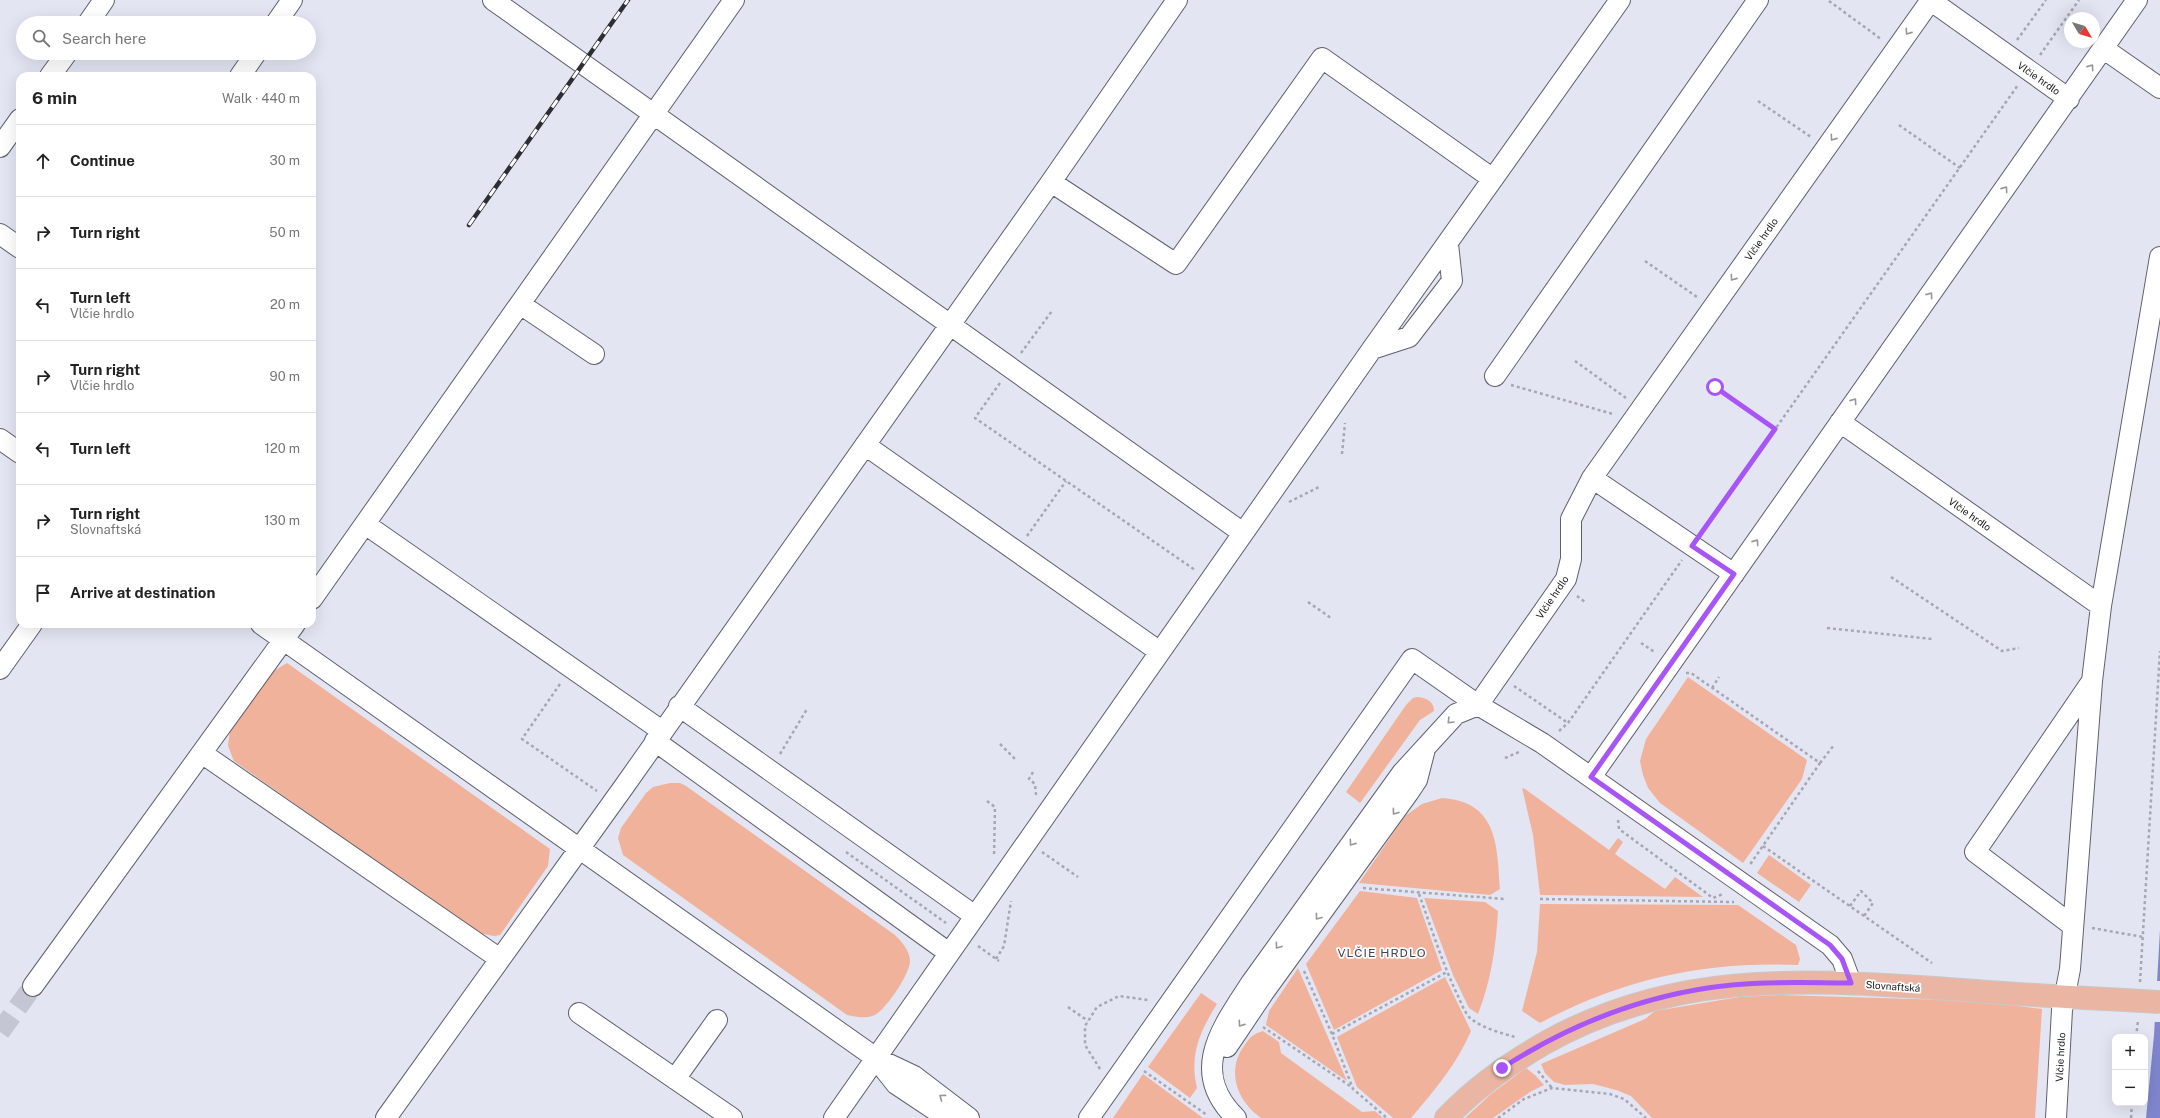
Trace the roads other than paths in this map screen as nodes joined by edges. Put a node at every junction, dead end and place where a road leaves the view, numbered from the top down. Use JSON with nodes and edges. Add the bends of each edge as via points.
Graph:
{"nodes":[{"id":1,"x":104,"y":0,"type":"edge"},
{"id":2,"x":292,"y":0,"type":"edge"},
{"id":3,"x":493,"y":0,"type":"edge"},
{"id":4,"x":734,"y":0,"type":"edge"},
{"id":5,"x":1176,"y":0,"type":"edge"},
{"id":6,"x":1758,"y":0,"type":"edge"},
{"id":7,"x":1931,"y":0,"type":"edge"},
{"id":8,"x":2137,"y":0,"type":"edge"},
{"id":9,"x":1613,"y":2,"type":"edge"},
{"id":10,"x":93,"y":16,"type":"edge"},
{"id":11,"x":281,"y":16,"type":"edge"},
{"id":12,"x":2104,"y":49,"type":"junction"},
{"id":13,"x":62,"y":60,"type":"edge"},
{"id":14,"x":251,"y":60,"type":"edge"},
{"id":15,"x":53,"y":72,"type":"edge"},
{"id":16,"x":243,"y":72,"type":"edge"},
{"id":17,"x":2160,"y":88,"type":"edge"},
{"id":18,"x":2069,"y":99,"type":"junction"},
{"id":19,"x":655,"y":113,"type":"junction"},
{"id":20,"x":16,"y":125,"type":"edge"},
{"id":21,"x":0,"y":147,"type":"edge"},
{"id":22,"x":1493,"y":179,"type":"junction"},
{"id":23,"x":1051,"y":182,"type":"junction"},
{"id":24,"x":0,"y":234,"type":"edge"},
{"id":25,"x":16,"y":245,"type":"edge"},
{"id":26,"x":2160,"y":257,"type":"edge"},
{"id":27,"x":520,"y":304,"type":"junction"},
{"id":28,"x":950,"y":324,"type":"junction"},
{"id":29,"x":594,"y":354,"type":"dead end"},
{"id":30,"x":1495,"y":376,"type":"road end"},
{"id":31,"x":1840,"y":422,"type":"junction"},
{"id":32,"x":0,"y":439,"type":"edge"},
{"id":33,"x":865,"y":445,"type":"junction"},
{"id":34,"x":16,"y":451,"type":"edge"},
{"id":35,"x":1592,"y":478,"type":"junction"},
{"id":36,"x":365,"y":524,"type":"junction"},
{"id":37,"x":1243,"y":533,"type":"junction"},
{"id":38,"x":1734,"y":574,"type":"junction"},
{"id":39,"x":316,"y":593,"type":"edge"},
{"id":40,"x":2101,"y":606,"type":"junction"},
{"id":41,"x":29,"y":628,"type":"edge"},
{"id":42,"x":275,"y":628,"type":"edge"},
{"id":43,"x":289,"y":632,"type":"edge"},
{"id":44,"x":1160,"y":652,"type":"junction"},
{"id":45,"x":0,"y":669,"type":"edge"},
{"id":46,"x":2092,"y":682,"type":"junction"},
{"id":47,"x":1478,"y":705,"type":"junction"},
{"id":48,"x":679,"y":706,"type":"junction"},
{"id":49,"x":658,"y":736,"type":"junction"},
{"id":50,"x":203,"y":754,"type":"junction"},
{"id":51,"x":1591,"y":777,"type":"junction"},
{"id":52,"x":579,"y":848,"type":"junction"},
{"id":53,"x":975,"y":916,"type":"junction"},
{"id":54,"x":2080,"y":927,"type":"junction"},
{"id":55,"x":949,"y":953,"type":"junction"},
{"id":56,"x":500,"y":959,"type":"junction"},
{"id":57,"x":1851,"y":983,"type":"junction"},
{"id":58,"x":33,"y":986,"type":"tunnel mouth"},
{"id":59,"x":2066,"y":997,"type":"junction"},
{"id":60,"x":2160,"y":1002,"type":"edge"},
{"id":61,"x":579,"y":1012,"type":"dead end"},
{"id":62,"x":717,"y":1020,"type":"dead end"},
{"id":63,"x":876,"y":1058,"type":"junction"},
{"id":64,"x":675,"y":1079,"type":"junction"},
{"id":65,"x":386,"y":1118,"type":"edge"},
{"id":66,"x":732,"y":1118,"type":"edge"},
{"id":67,"x":834,"y":1118,"type":"edge"},
{"id":68,"x":947,"y":1118,"type":"edge"},
{"id":69,"x":969,"y":1118,"type":"edge"},
{"id":70,"x":1090,"y":1118,"type":"edge"},
{"id":71,"x":1236,"y":1118,"type":"edge"},
{"id":72,"x":1446,"y":1118,"type":"edge"},
{"id":73,"x":2056,"y":1118,"type":"edge"}],
"edges":[{"from":1,"to":10,"type":"street"},
{"from":2,"to":11,"type":"street"},
{"from":3,"to":19,"type":"street"},
{"from":4,"to":19,"type":"street"},
{"from":5,"to":23,"type":"street"},
{"from":6,"to":30,"type":"street"},
{"from":7,"to":18,"type":"street","name":"Vlčie hrdlo"},
{"from":7,"to":35,"type":"street","name":"Vlčie hrdlo","one_way":true},
{"from":8,"to":12,"type":"street","name":"Vlčie hrdlo"},
{"from":9,"to":22,"type":"street"},
{"from":12,"to":17,"type":"street"},
{"from":18,"to":12,"type":"street","name":"Vlčie hrdlo","one_way":true},
{"from":13,"to":15,"type":"street"},
{"from":14,"to":16,"type":"street"},
{"from":31,"to":18,"type":"street","name":"Vlčie hrdlo","one_way":true},
{"from":19,"to":27,"type":"street"},
{"from":19,"to":28,"type":"street"},
{"from":20,"to":21,"type":"street"},
{"from":22,"to":23,"type":"street","via":[[1322,58],[1176,264]]},
{"from":22,"to":37,"type":"street"},
{"from":23,"to":28,"type":"street"},
{"from":24,"to":25,"type":"street"},
{"from":26,"to":40,"type":"street","name":"Vlčie hrdlo"},
{"from":27,"to":29,"type":"street"},
{"from":27,"to":36,"type":"street"},
{"from":28,"to":33,"type":"street"},
{"from":28,"to":37,"type":"street"},
{"from":38,"to":31,"type":"street","name":"Vlčie hrdlo","one_way":true},
{"from":31,"to":40,"type":"street","name":"Vlčie hrdlo"},
{"from":32,"to":34,"type":"street"},
{"from":33,"to":44,"type":"street"},
{"from":33,"to":48,"type":"street"},
{"from":35,"to":38,"type":"street"},
{"from":35,"to":47,"type":"street","name":"Vlčie hrdlo","via":[[1571,519],[1571,559],[1566,579]]},
{"from":36,"to":39,"type":"street"},
{"from":36,"to":49,"type":"street","via":[[571,669]]},
{"from":37,"to":44,"type":"street"},
{"from":38,"to":51,"type":"street","name":"Vlčie hrdlo"},
{"from":40,"to":46,"type":"street","name":"Vlčie hrdlo"},
{"from":41,"to":45,"type":"street"},
{"from":42,"to":43,"type":"street"},
{"from":43,"to":50,"type":"street"},
{"from":43,"to":52,"type":"street"},
{"from":44,"to":53,"type":"street"},
{"from":46,"to":54,"type":"street","name":"Vlčie hrdlo"},
{"from":46,"to":54,"type":"street","via":[[1975,852]]},
{"from":47,"to":51,"type":"street","via":[[1542,743]]},
{"from":47,"to":70,"type":"street","via":[[1412,659]]},
{"from":47,"to":71,"type":"street","one_way":true,"via":[[1456,714],[1427,745],[1417,780],[1229,1042],[1220,1063],[1217,1093]]},
{"from":48,"to":49,"type":"street"},
{"from":48,"to":53,"type":"street"},
{"from":49,"to":52,"type":"street"},
{"from":49,"to":55,"type":"street"},
{"from":50,"to":56,"type":"street"},
{"from":50,"to":58,"type":"street"},
{"from":51,"to":57,"type":"street","via":[[1830,945],[1842,959]]},
{"from":52,"to":56,"type":"street"},
{"from":52,"to":63,"type":"street"},
{"from":53,"to":55,"type":"street"},
{"from":54,"to":59,"type":"street","name":"Vlčie hrdlo"},
{"from":55,"to":63,"type":"street"},
{"from":56,"to":65,"type":"street"},
{"from":57,"to":59,"type":"main road","name":"Slovnaftská"},
{"from":57,"to":72,"type":"main road","name":"Slovnaftská","via":[[1732,985],[1678,993],[1606,1014],[1556,1037],[1502,1068]]},
{"from":59,"to":60,"type":"main road","name":"Slovnaftská","bridge":true,"via":[[2132,1007]]},
{"from":59,"to":73,"type":"street","name":"Vlčie hrdlo","via":[[2062,1010]]},
{"from":61,"to":64,"type":"street"},
{"from":62,"to":64,"type":"street"},
{"from":63,"to":67,"type":"street"},
{"from":63,"to":68,"type":"street","via":[[896,1084]]},
{"from":69,"to":63,"type":"street","one_way":true,"via":[[914,1076]]},
{"from":64,"to":66,"type":"street"}]}
